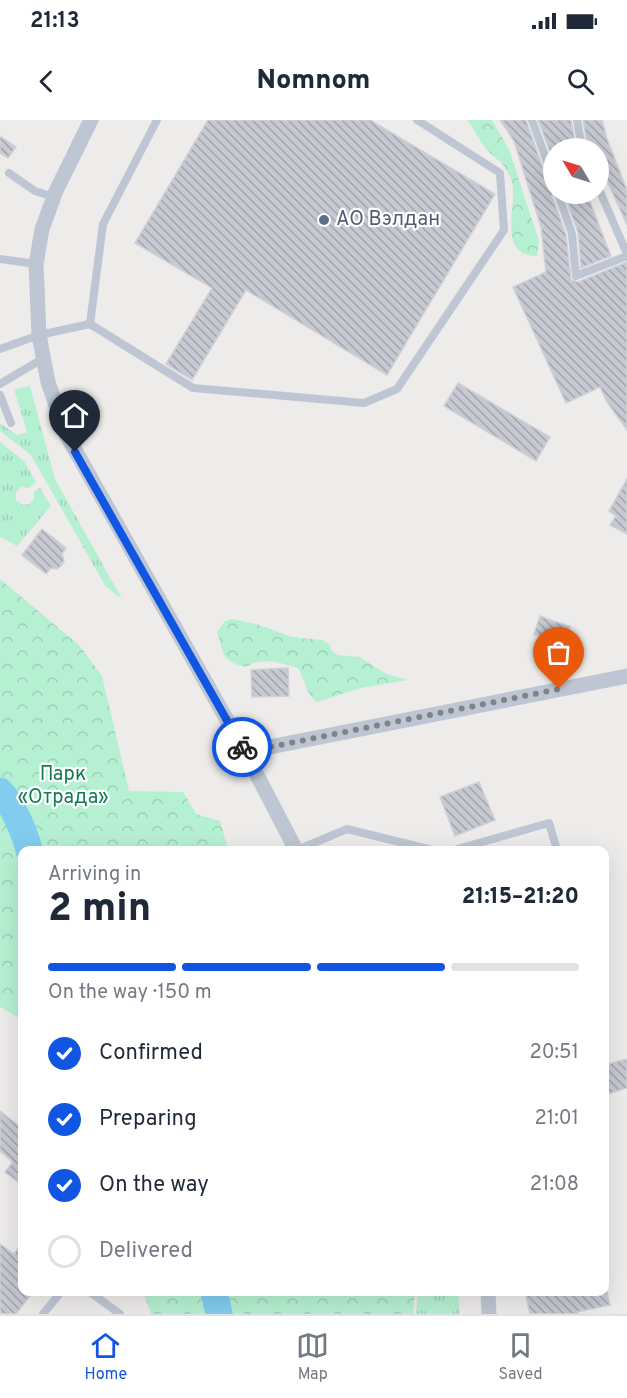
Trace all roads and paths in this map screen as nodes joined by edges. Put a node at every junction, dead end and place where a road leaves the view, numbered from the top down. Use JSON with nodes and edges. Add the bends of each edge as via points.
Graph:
{"nodes":[{"id":1,"x":91,"y":120,"type":"edge"},
{"id":2,"x":157,"y":120,"type":"edge"},
{"id":3,"x":417,"y":120,"type":"edge"},
{"id":4,"x":532,"y":120,"type":"edge"},
{"id":5,"x":578,"y":120,"type":"edge"},
{"id":6,"x":581,"y":138,"type":"edge"},
{"id":7,"x":543,"y":151,"type":"edge"},
{"id":8,"x":9,"y":173,"type":"dead end"},
{"id":9,"x":54,"y":197,"type":"junction"},
{"id":10,"x":562,"y":204,"type":"edge"},
{"id":11,"x":605,"y":204,"type":"edge"},
{"id":12,"x":627,"y":255,"type":"edge"},
{"id":13,"x":0,"y":259,"type":"edge"},
{"id":14,"x":36,"y":264,"type":"junction"},
{"id":15,"x":90,"y":324,"type":"junction"},
{"id":16,"x":39,"y":335,"type":"junction"},
{"id":17,"x":0,"y":349,"type":"edge"},
{"id":18,"x":44,"y":358,"type":"junction"},
{"id":19,"x":0,"y":384,"type":"edge"},
{"id":20,"x":0,"y":395,"type":"edge"},
{"id":21,"x":11,"y":423,"type":"dead end"},
{"id":22,"x":627,"y":676,"type":"edge"},
{"id":23,"x":245,"y":752,"type":"junction"},
{"id":24,"x":295,"y":846,"type":"edge"},
{"id":25,"x":307,"y":846,"type":"edge"},
{"id":26,"x":416,"y":846,"type":"edge"},
{"id":27,"x":468,"y":846,"type":"edge"},
{"id":28,"x":556,"y":846,"type":"edge"},
{"id":29,"x":58,"y":1296,"type":"edge"},
{"id":30,"x":95,"y":1296,"type":"edge"},
{"id":31,"x":488,"y":1296,"type":"edge"},
{"id":32,"x":43,"y":1314,"type":"edge"},
{"id":33,"x":120,"y":1314,"type":"edge"},
{"id":34,"x":489,"y":1314,"type":"edge"}],
"edges":[{"from":1,"to":9,"type":"street"},
{"from":2,"to":15,"type":"lane","via":[[103,224]]},
{"from":3,"to":15,"type":"lane","via":[[500,173],[504,230],[397,389],[364,403],[194,388]]},
{"from":4,"to":7,"type":"lane"},
{"from":5,"to":6,"type":"lane"},
{"from":8,"to":9,"type":"lane","via":[[35,191]]},
{"from":9,"to":14,"type":"street","via":[[42,229]]},
{"from":10,"to":12,"type":"lane","via":[[572,234],[576,276]]},
{"from":11,"to":12,"type":"lane"},
{"from":13,"to":14,"type":"lane"},
{"from":14,"to":16,"type":"street"},
{"from":15,"to":16,"type":"lane"},
{"from":16,"to":17,"type":"lane"},
{"from":16,"to":18,"type":"street"},
{"from":18,"to":19,"type":"lane"},
{"from":18,"to":23,"type":"street","via":[[66,434]]},
{"from":20,"to":21,"type":"lane"},
{"from":22,"to":23,"type":"street"},
{"from":23,"to":24,"type":"street"},
{"from":25,"to":26,"type":"lane","via":[[347,829]]},
{"from":27,"to":28,"type":"lane","via":[[549,823]]},
{"from":29,"to":32,"type":"lane"},
{"from":30,"to":33,"type":"lane"},
{"from":31,"to":34,"type":"street"}]}
